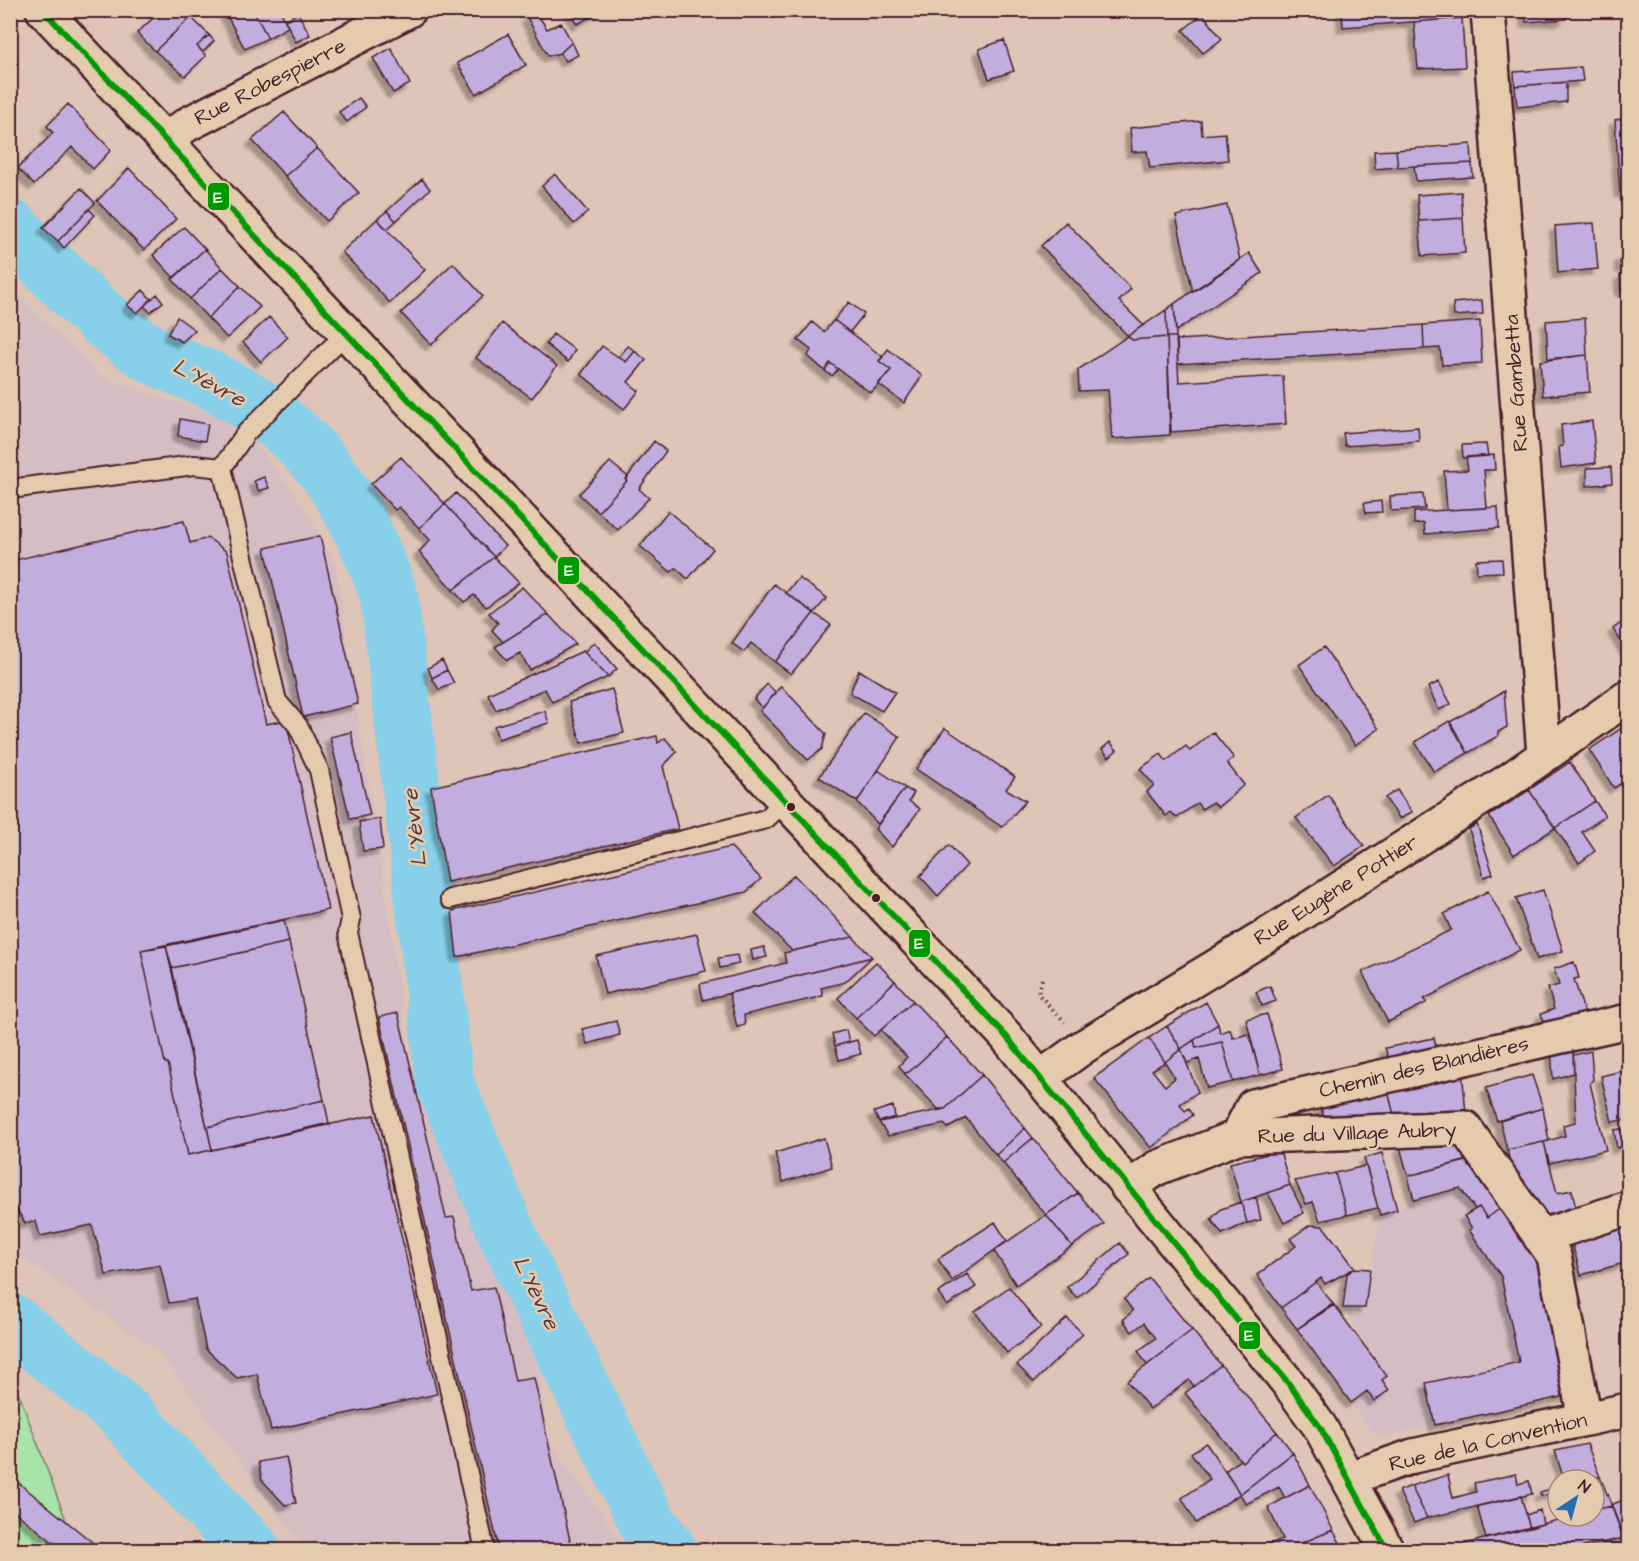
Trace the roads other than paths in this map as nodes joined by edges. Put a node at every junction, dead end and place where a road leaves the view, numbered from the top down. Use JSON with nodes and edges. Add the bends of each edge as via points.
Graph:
{"nodes":[{"id":1,"x":43,"y":10,"type":"edge"},
{"id":2,"x":409,"y":10,"type":"edge"},
{"id":3,"x":1488,"y":10,"type":"edge"},
{"id":4,"x":164,"y":140,"type":"junction"},
{"id":5,"x":346,"y":333,"type":"junction"},
{"id":6,"x":222,"y":468,"type":"junction"},
{"id":7,"x":10,"y":489,"type":"edge"},
{"id":8,"x":1629,"y":697,"type":"edge"},
{"id":9,"x":1545,"y":755,"type":"junction"},
{"id":10,"x":786,"y":800,"type":"junction"},
{"id":11,"x":450,"y":899,"type":"dead end"},
{"id":12,"x":1629,"y":1021,"type":"edge"},
{"id":13,"x":1040,"y":1078,"type":"junction"},
{"id":14,"x":1237,"y":1137,"type":"junction"},
{"id":15,"x":1128,"y":1188,"type":"junction"},
{"id":16,"x":1629,"y":1208,"type":"edge"},
{"id":17,"x":1540,"y":1237,"type":"junction"},
{"id":18,"x":1629,"y":1410,"type":"edge"},
{"id":19,"x":1585,"y":1419,"type":"junction"},
{"id":20,"x":1350,"y":1478,"type":"junction"},
{"id":21,"x":485,"y":1551,"type":"edge"},
{"id":22,"x":1388,"y":1551,"type":"edge"}],
"edges":[{"from":1,"to":4,"type":"street"},
{"from":2,"to":4,"type":"street","name":"Rue Robespierre"},
{"from":3,"to":9,"type":"street","name":"Rue Gambetta"},
{"from":4,"to":5,"type":"street"},
{"from":5,"to":6,"type":"lane","via":[[246,434]]},
{"from":5,"to":10,"type":"street"},
{"from":6,"to":7,"type":"lane","via":[[194,465]]},
{"from":6,"to":21,"type":"lane","via":[[277,700],[298,726],[319,770],[351,919],[348,933]]},
{"from":8,"to":9,"type":"street","name":"Rue Eugène Pottier"},
{"from":9,"to":13,"type":"street","name":"Rue Eugène Pottier"},
{"from":10,"to":11,"type":"lane","via":[[766,819]]},
{"from":10,"to":13,"type":"street","via":[[998,1027]]},
{"from":12,"to":14,"type":"street","name":"Chemin des Blandières","via":[[1253,1106]]},
{"from":13,"to":15,"type":"street"},
{"from":14,"to":15,"type":"street","name":"Rue du Village Aubry","via":[[1157,1168]]},
{"from":14,"to":17,"type":"street","name":"Rue du Village Aubry","via":[[1465,1128]]},
{"from":15,"to":20,"type":"street","via":[[1289,1384]]},
{"from":16,"to":17,"type":"street"},
{"from":17,"to":19,"type":"street","name":"Rue du Village Aubry","via":[[1554,1256]]},
{"from":18,"to":19,"type":"street","name":"Rue de la Convention"},
{"from":19,"to":20,"type":"street","name":"Rue de la Convention","via":[[1413,1456]]},
{"from":20,"to":22,"type":"street"}]}
